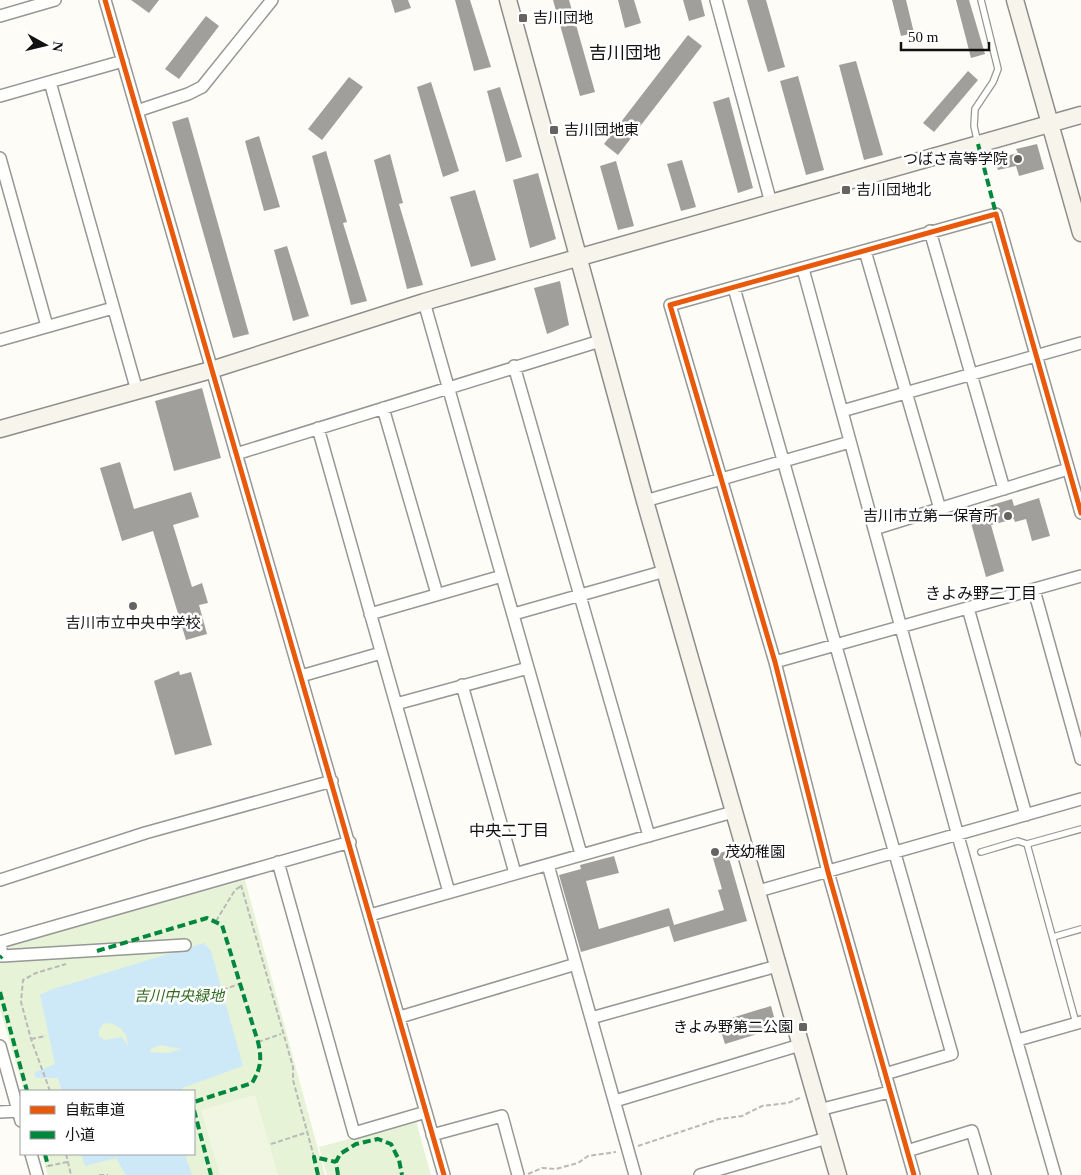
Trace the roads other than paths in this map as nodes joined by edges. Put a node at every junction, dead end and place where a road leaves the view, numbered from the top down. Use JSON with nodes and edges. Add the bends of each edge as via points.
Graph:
{"nodes":[{"id":1,"x":55,"y":0,"type":"edge"},
{"id":2,"x":105,"y":0,"type":"edge"},
{"id":3,"x":272,"y":0,"type":"edge"},
{"id":4,"x":508,"y":0,"type":"edge"},
{"id":5,"x":716,"y":0,"type":"edge"},
{"id":6,"x":981,"y":0,"type":"edge"},
{"id":7,"x":1015,"y":0,"type":"edge"},
{"id":8,"x":0,"y":16,"type":"edge"},
{"id":9,"x":123,"y":62,"type":"junction"},
{"id":10,"x":50,"y":82,"type":"junction"},
{"id":11,"x":0,"y":96,"type":"edge"},
{"id":12,"x":137,"y":111,"type":"junction"},
{"id":13,"x":1081,"y":115,"type":"edge"},
{"id":14,"x":1050,"y":124,"type":"junction"},
{"id":15,"x":978,"y":144,"type":"junction"},
{"id":16,"x":0,"y":158,"type":"edge"},
{"id":17,"x":771,"y":203,"type":"junction"},
{"id":18,"x":930,"y":231,"type":"junction"},
{"id":19,"x":1081,"y":232,"type":"edge"},
{"id":20,"x":865,"y":251,"type":"junction"},
{"id":21,"x":577,"y":257,"type":"junction"},
{"id":22,"x":803,"y":269,"type":"junction"},
{"id":23,"x":734,"y":288,"type":"junction"},
{"id":24,"x":424,"y":302,"type":"junction"},
{"id":25,"x":113,"y":308,"type":"junction"},
{"id":26,"x":48,"y":326,"type":"junction"},
{"id":27,"x":0,"y":340,"type":"edge"},
{"id":28,"x":600,"y":340,"type":"junction"},
{"id":29,"x":1081,"y":343,"type":"edge"},
{"id":30,"x":1038,"y":355,"type":"junction"},
{"id":31,"x":514,"y":366,"type":"junction"},
{"id":32,"x":211,"y":370,"type":"junction"},
{"id":33,"x":971,"y":373,"type":"junction"},
{"id":34,"x":448,"y":387,"type":"junction"},
{"id":35,"x":137,"y":391,"type":"junction"},
{"id":36,"x":906,"y":392,"type":"junction"},
{"id":37,"x":383,"y":408,"type":"junction"},
{"id":38,"x":842,"y":410,"type":"junction"},
{"id":39,"x":318,"y":428,"type":"junction"},
{"id":40,"x":0,"y":429,"type":"edge"},
{"id":41,"x":850,"y":442,"type":"junction"},
{"id":42,"x":236,"y":454,"type":"junction"},
{"id":43,"x":783,"y":460,"type":"junction"},
{"id":44,"x":1068,"y":469,"type":"junction"},
{"id":45,"x":720,"y":478,"type":"junction"},
{"id":46,"x":1004,"y":489,"type":"junction"},
{"id":47,"x":645,"y":501,"type":"junction"},
{"id":48,"x":940,"y":508,"type":"junction"},
{"id":49,"x":1081,"y":513,"type":"edge"},
{"id":50,"x":874,"y":529,"type":"junction"},
{"id":51,"x":665,"y":571,"type":"junction"},
{"id":52,"x":502,"y":576,"type":"junction"},
{"id":53,"x":1081,"y":576,"type":"edge"},
{"id":54,"x":1034,"y":590,"type":"junction"},
{"id":55,"x":437,"y":594,"type":"junction"},
{"id":56,"x":580,"y":594,"type":"junction"},
{"id":57,"x":968,"y":608,"type":"junction"},
{"id":58,"x":370,"y":614,"type":"junction"},
{"id":59,"x":514,"y":614,"type":"junction"},
{"id":60,"x":901,"y":627,"type":"junction"},
{"id":61,"x":836,"y":644,"type":"junction"},
{"id":62,"x":381,"y":653,"type":"junction"},
{"id":63,"x":775,"y":662,"type":"junction"},
{"id":64,"x":528,"y":668,"type":"junction"},
{"id":65,"x":301,"y":676,"type":"junction"},
{"id":66,"x":462,"y":685,"type":"junction"},
{"id":67,"x":396,"y":704,"type":"junction"},
{"id":68,"x":1081,"y":759,"type":"edge"},
{"id":69,"x":332,"y":781,"type":"junction"},
{"id":70,"x":1081,"y":799,"type":"edge"},
{"id":71,"x":733,"y":812,"type":"junction"},
{"id":72,"x":1026,"y":815,"type":"junction"},
{"id":73,"x":1081,"y":828,"type":"edge"},
{"id":74,"x":648,"y":836,"type":"junction"},
{"id":75,"x":958,"y":836,"type":"junction"},
{"id":76,"x":350,"y":842,"type":"junction"},
{"id":77,"x":1027,"y":844,"type":"junction"},
{"id":78,"x":893,"y":852,"type":"junction"},
{"id":79,"x":981,"y":852,"type":"dead end"},
{"id":80,"x":581,"y":854,"type":"junction"},
{"id":81,"x":278,"y":862,"type":"junction"},
{"id":82,"x":548,"y":865,"type":"junction"},
{"id":83,"x":828,"y":872,"type":"junction"},
{"id":84,"x":515,"y":873,"type":"junction"},
{"id":85,"x":0,"y":880,"type":"edge"},
{"id":86,"x":449,"y":892,"type":"junction"},
{"id":87,"x":756,"y":892,"type":"junction"},
{"id":88,"x":370,"y":915,"type":"junction"},
{"id":89,"x":1081,"y":929,"type":"edge"},
{"id":90,"x":1053,"y":936,"type":"junction"},
{"id":91,"x":0,"y":942,"type":"edge"},
{"id":92,"x":185,"y":945,"type":"dead end"},
{"id":93,"x":576,"y":964,"type":"junction"},
{"id":94,"x":777,"y":966,"type":"junction"},
{"id":95,"x":400,"y":1016,"type":"junction"},
{"id":96,"x":591,"y":1018,"type":"junction"},
{"id":97,"x":1079,"y":1022,"type":"edge"},
{"id":98,"x":1018,"y":1040,"type":"junction"},
{"id":99,"x":800,"y":1045,"type":"junction"},
{"id":100,"x":0,"y":1046,"type":"edge"},
{"id":101,"x":885,"y":1074,"type":"junction"},
{"id":102,"x":889,"y":1092,"type":"junction"},
{"id":103,"x":615,"y":1101,"type":"junction"},
{"id":104,"x":817,"y":1105,"type":"junction"},
{"id":105,"x":0,"y":1112,"type":"edge"},
{"id":106,"x":426,"y":1112,"type":"junction"},
{"id":107,"x":20,"y":1116,"type":"edge"},
{"id":108,"x":432,"y":1135,"type":"junction"},
{"id":109,"x":827,"y":1138,"type":"junction"},
{"id":110,"x":908,"y":1151,"type":"junction"},
{"id":111,"x":31,"y":1155,"type":"edge"},
{"id":112,"x":738,"y":1170,"type":"edge"},
{"id":113,"x":37,"y":1175,"type":"edge"},
{"id":114,"x":444,"y":1175,"type":"edge"},
{"id":115,"x":518,"y":1175,"type":"edge"},
{"id":116,"x":635,"y":1175,"type":"edge"},
{"id":117,"x":700,"y":1175,"type":"edge"},
{"id":118,"x":838,"y":1175,"type":"edge"},
{"id":119,"x":914,"y":1175,"type":"edge"},
{"id":120,"x":984,"y":1175,"type":"edge"},
{"id":121,"x":1055,"y":1175,"type":"edge"}],
"edges":[{"from":1,"to":8,"type":"street"},
{"from":2,"to":9,"type":"street"},
{"from":3,"to":12,"type":"street","via":[[202,87]]},
{"from":4,"to":21,"type":"street"},
{"from":5,"to":17,"type":"street"},
{"from":6,"to":15,"type":"lane","via":[[998,70],[975,109]]},
{"from":7,"to":14,"type":"street"},
{"from":9,"to":10,"type":"street"},
{"from":9,"to":12,"type":"street"},
{"from":10,"to":11,"type":"street"},
{"from":10,"to":25,"type":"street"},
{"from":12,"to":32,"type":"street"},
{"from":13,"to":14,"type":"street"},
{"from":14,"to":15,"type":"street"},
{"from":14,"to":19,"type":"street"},
{"from":15,"to":17,"type":"street"},
{"from":16,"to":26,"type":"street"},
{"from":17,"to":21,"type":"street"},
{"from":18,"to":20,"type":"street"},
{"from":18,"to":30,"type":"street","via":[[996,214]]},
{"from":18,"to":33,"type":"street"},
{"from":20,"to":22,"type":"street"},
{"from":20,"to":36,"type":"street"},
{"from":21,"to":24,"type":"street"},
{"from":21,"to":28,"type":"street"},
{"from":22,"to":23,"type":"street"},
{"from":22,"to":38,"type":"street"},
{"from":23,"to":43,"type":"street"},
{"from":23,"to":45,"type":"street","via":[[670,306]]},
{"from":24,"to":32,"type":"street"},
{"from":24,"to":34,"type":"street"},
{"from":25,"to":26,"type":"street"},
{"from":25,"to":35,"type":"street"},
{"from":26,"to":27,"type":"street"},
{"from":28,"to":31,"type":"street"},
{"from":28,"to":47,"type":"street"},
{"from":29,"to":30,"type":"street"},
{"from":30,"to":33,"type":"street"},
{"from":30,"to":44,"type":"street"},
{"from":31,"to":34,"type":"street"},
{"from":31,"to":56,"type":"street"},
{"from":32,"to":35,"type":"street"},
{"from":32,"to":42,"type":"street"},
{"from":33,"to":36,"type":"street"},
{"from":33,"to":46,"type":"street"},
{"from":34,"to":37,"type":"street"},
{"from":34,"to":52,"type":"street"},
{"from":35,"to":40,"type":"street"},
{"from":36,"to":38,"type":"street"},
{"from":36,"to":48,"type":"street"},
{"from":37,"to":39,"type":"street"},
{"from":37,"to":55,"type":"street"},
{"from":38,"to":41,"type":"street"},
{"from":39,"to":42,"type":"street"},
{"from":39,"to":58,"type":"street"},
{"from":41,"to":43,"type":"street"},
{"from":41,"to":50,"type":"street"},
{"from":42,"to":65,"type":"street"},
{"from":43,"to":45,"type":"street"},
{"from":43,"to":61,"type":"street"},
{"from":44,"to":46,"type":"street"},
{"from":44,"to":49,"type":"street"},
{"from":45,"to":47,"type":"street"},
{"from":45,"to":63,"type":"street"},
{"from":46,"to":48,"type":"street"},
{"from":47,"to":51,"type":"street"},
{"from":48,"to":50,"type":"street"},
{"from":50,"to":60,"type":"street"},
{"from":51,"to":56,"type":"street"},
{"from":51,"to":71,"type":"street"},
{"from":52,"to":55,"type":"street"},
{"from":52,"to":59,"type":"street"},
{"from":53,"to":54,"type":"street"},
{"from":54,"to":57,"type":"street"},
{"from":54,"to":68,"type":"street"},
{"from":55,"to":58,"type":"street"},
{"from":56,"to":59,"type":"street"},
{"from":56,"to":74,"type":"street"},
{"from":57,"to":60,"type":"street"},
{"from":57,"to":72,"type":"street"},
{"from":58,"to":62,"type":"street"},
{"from":59,"to":64,"type":"street"},
{"from":60,"to":61,"type":"street"},
{"from":60,"to":75,"type":"street"},
{"from":61,"to":63,"type":"street"},
{"from":61,"to":78,"type":"street"},
{"from":62,"to":65,"type":"street"},
{"from":62,"to":67,"type":"street"},
{"from":63,"to":83,"type":"street"},
{"from":64,"to":66,"type":"street"},
{"from":64,"to":80,"type":"street"},
{"from":65,"to":69,"type":"street"},
{"from":66,"to":67,"type":"street"},
{"from":66,"to":84,"type":"street"},
{"from":67,"to":86,"type":"street"},
{"from":69,"to":76,"type":"street"},
{"from":69,"to":85,"type":"street","via":[[145,833]]},
{"from":70,"to":72,"type":"street"},
{"from":71,"to":74,"type":"street"},
{"from":71,"to":87,"type":"street"},
{"from":72,"to":75,"type":"street"},
{"from":73,"to":77,"type":"lane"},
{"from":74,"to":80,"type":"street"},
{"from":75,"to":78,"type":"street"},
{"from":75,"to":98,"type":"street"},
{"from":76,"to":81,"type":"street"},
{"from":76,"to":88,"type":"street"},
{"from":77,"to":79,"type":"lane","via":[[1018,841]]},
{"from":77,"to":90,"type":"lane"},
{"from":78,"to":83,"type":"street"},
{"from":78,"to":101,"type":"street","via":[[952,1054]]},
{"from":80,"to":82,"type":"street"},
{"from":81,"to":91,"type":"street"},
{"from":81,"to":106,"type":"street","via":[[354,1134]]},
{"from":82,"to":84,"type":"street"},
{"from":82,"to":93,"type":"street"},
{"from":83,"to":87,"type":"street"},
{"from":83,"to":101,"type":"street"},
{"from":84,"to":86,"type":"street"},
{"from":86,"to":88,"type":"street"},
{"from":87,"to":94,"type":"street"},
{"from":88,"to":95,"type":"street"},
{"from":89,"to":90,"type":"lane"},
{"from":90,"to":97,"type":"lane"},
{"from":91,"to":92,"type":"street","via":[[2,956]]},
{"from":93,"to":95,"type":"street"},
{"from":93,"to":96,"type":"street"},
{"from":94,"to":96,"type":"street"},
{"from":94,"to":99,"type":"street"},
{"from":95,"to":106,"type":"street"},
{"from":96,"to":103,"type":"street"},
{"from":97,"to":98,"type":"street"},
{"from":98,"to":121,"type":"street"},
{"from":99,"to":103,"type":"street"},
{"from":99,"to":104,"type":"street"},
{"from":100,"to":107,"type":"street"},
{"from":101,"to":102,"type":"street"},
{"from":102,"to":104,"type":"street"},
{"from":102,"to":110,"type":"street"},
{"from":103,"to":116,"type":"street"},
{"from":104,"to":109,"type":"street"},
{"from":105,"to":107,"type":"street"},
{"from":106,"to":108,"type":"street"},
{"from":108,"to":114,"type":"street"},
{"from":108,"to":115,"type":"street","via":[[502,1116]]},
{"from":109,"to":112,"type":"street"},
{"from":109,"to":118,"type":"street"},
{"from":110,"to":119,"type":"street"},
{"from":110,"to":120,"type":"street","via":[[972,1131]]},
{"from":111,"to":113,"type":"street"},
{"from":112,"to":117,"type":"street"}]}
